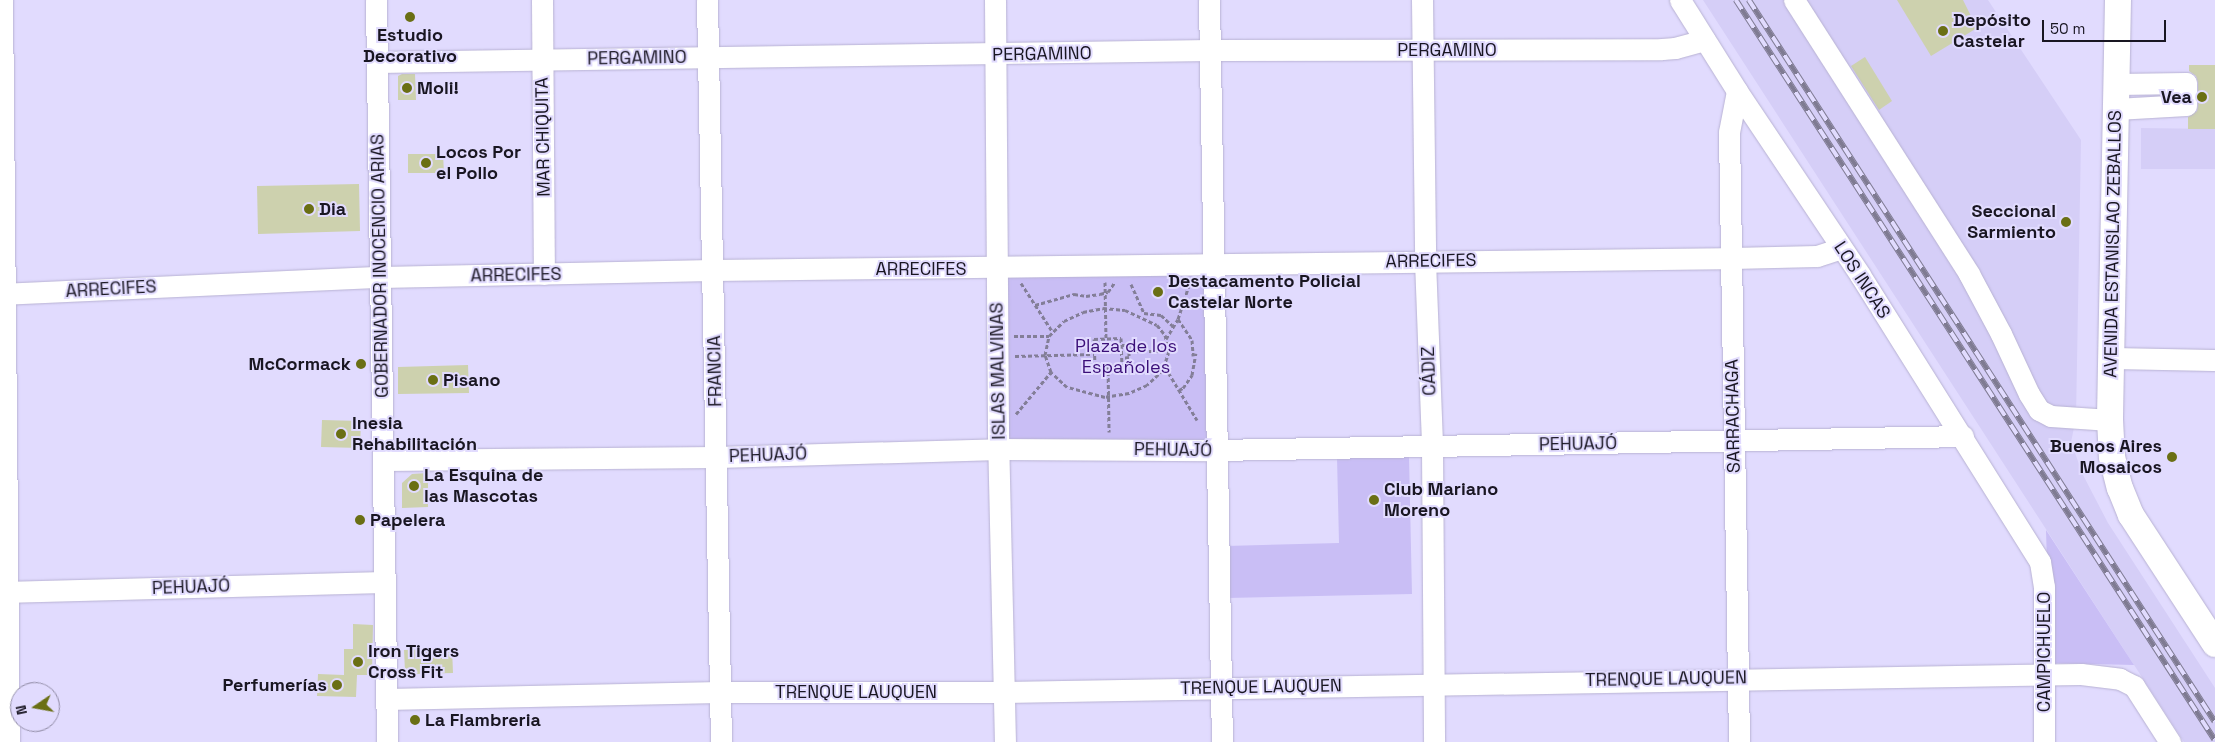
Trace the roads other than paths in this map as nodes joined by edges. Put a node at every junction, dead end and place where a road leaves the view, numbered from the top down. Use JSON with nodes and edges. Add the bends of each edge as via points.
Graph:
{"nodes":[{"id":1,"x":2,"y":0,"type":"edge"},
{"id":2,"x":376,"y":0,"type":"edge"},
{"id":3,"x":542,"y":0,"type":"edge"},
{"id":4,"x":708,"y":0,"type":"edge"},
{"id":5,"x":995,"y":0,"type":"edge"},
{"id":6,"x":1210,"y":0,"type":"edge"},
{"id":7,"x":1422,"y":0,"type":"edge"},
{"id":8,"x":1680,"y":0,"type":"edge"},
{"id":9,"x":1794,"y":0,"type":"edge"},
{"id":10,"x":2118,"y":0,"type":"edge"},
{"id":11,"x":1705,"y":40,"type":"junction"},
{"id":12,"x":1210,"y":50,"type":"junction"},
{"id":13,"x":1422,"y":50,"type":"junction"},
{"id":14,"x":996,"y":55,"type":"junction"},
{"id":15,"x":709,"y":57,"type":"junction"},
{"id":16,"x":542,"y":59,"type":"junction"},
{"id":17,"x":377,"y":62,"type":"junction"},
{"id":18,"x":1737,"y":91,"type":"junction"},
{"id":19,"x":1841,"y":248,"type":"junction"},
{"id":20,"x":1732,"y":258,"type":"junction"},
{"id":21,"x":1425,"y":261,"type":"junction"},
{"id":22,"x":1214,"y":265,"type":"junction"},
{"id":23,"x":1004,"y":268,"type":"junction"},
{"id":24,"x":712,"y":270,"type":"junction"},
{"id":25,"x":544,"y":274,"type":"junction"},
{"id":26,"x":381,"y":277,"type":"junction"},
{"id":27,"x":2,"y":294,"type":"edge"},
{"id":28,"x":2111,"y":358,"type":"junction"},
{"id":29,"x":2215,"y":360,"type":"edge"},
{"id":30,"x":2110,"y":420,"type":"junction"},
{"id":31,"x":1963,"y":436,"type":"junction"},
{"id":32,"x":998,"y":442,"type":"junction"},
{"id":33,"x":1733,"y":442,"type":"junction"},
{"id":34,"x":1432,"y":446,"type":"junction"},
{"id":35,"x":1216,"y":450,"type":"junction"},
{"id":36,"x":717,"y":457,"type":"junction"},
{"id":37,"x":383,"y":460,"type":"junction"},
{"id":38,"x":2040,"y":562,"type":"joint"},
{"id":39,"x":383,"y":582,"type":"junction"},
{"id":40,"x":3,"y":592,"type":"edge"},
{"id":41,"x":2215,"y":644,"type":"edge"},
{"id":42,"x":2044,"y":673,"type":"junction"},
{"id":43,"x":1738,"y":678,"type":"junction"},
{"id":44,"x":1433,"y":683,"type":"junction"},
{"id":45,"x":1222,"y":688,"type":"junction"},
{"id":46,"x":720,"y":692,"type":"junction"},
{"id":47,"x":1004,"y":692,"type":"junction"},
{"id":48,"x":386,"y":700,"type":"junction"},
{"id":49,"x":9,"y":742,"type":"edge"},
{"id":50,"x":387,"y":742,"type":"edge"},
{"id":51,"x":721,"y":742,"type":"edge"},
{"id":52,"x":1005,"y":742,"type":"edge"},
{"id":53,"x":1222,"y":742,"type":"edge"},
{"id":54,"x":1434,"y":742,"type":"edge"},
{"id":55,"x":1739,"y":742,"type":"edge"},
{"id":56,"x":2044,"y":742,"type":"edge"},
{"id":57,"x":2170,"y":742,"type":"edge"}],
"edges":[{"from":1,"to":27,"type":"street"},
{"from":2,"to":17,"type":"street","name":"GOBERNADOR INOCENCIO ARIAS"},
{"from":3,"to":16,"type":"street","name":"MAR CHIQUITA"},
{"from":4,"to":15,"type":"street","name":"FRANCIA"},
{"from":5,"to":14,"type":"street","name":"ISLAS MALVINAS"},
{"from":6,"to":12,"type":"street"},
{"from":7,"to":13,"type":"street","name":"CÁDIZ"},
{"from":8,"to":11,"type":"street","name":"LOS INCAS"},
{"from":9,"to":30,"type":"street","via":[[1970,274],[2039,410],[2051,416]]},
{"from":10,"to":28,"type":"main road","name":"AVENIDA ESTANISLAO ZEBALLOS"},
{"from":11,"to":13,"type":"street","name":"PERGAMINO","via":[[1662,49]]},
{"from":11,"to":18,"type":"street","name":"LOS INCAS"},
{"from":12,"to":13,"type":"street","name":"PERGAMINO"},
{"from":12,"to":14,"type":"street","name":"PERGAMINO"},
{"from":12,"to":22,"type":"street"},
{"from":13,"to":21,"type":"street","name":"CÁDIZ"},
{"from":14,"to":15,"type":"street","name":"PERGAMINO"},
{"from":14,"to":23,"type":"street","name":"ISLAS MALVINAS"},
{"from":15,"to":16,"type":"street","name":"PERGAMINO"},
{"from":15,"to":24,"type":"street","name":"FRANCIA"},
{"from":16,"to":17,"type":"street","name":"PERGAMINO"},
{"from":16,"to":25,"type":"street","name":"MAR CHIQUITA"},
{"from":17,"to":26,"type":"street","name":"GOBERNADOR INOCENCIO ARIAS"},
{"from":18,"to":19,"type":"street","name":"LOS INCAS"},
{"from":18,"to":20,"type":"street","name":"SARRACHAGA","via":[[1729,132]]},
{"from":19,"to":20,"type":"street","name":"ARRECIFES","via":[[1817,256]]},
{"from":19,"to":31,"type":"street","name":"LOS INCAS"},
{"from":20,"to":21,"type":"street","name":"ARRECIFES"},
{"from":20,"to":33,"type":"street","name":"SARRACHAGA"},
{"from":21,"to":22,"type":"street","name":"ARRECIFES"},
{"from":21,"to":34,"type":"street","name":"CÁDIZ"},
{"from":22,"to":23,"type":"street","name":"ARRECIFES"},
{"from":22,"to":35,"type":"street"},
{"from":23,"to":24,"type":"street","name":"ARRECIFES"},
{"from":23,"to":32,"type":"street","name":"ISLAS MALVINAS","via":[[997,346]]},
{"from":24,"to":25,"type":"street","name":"ARRECIFES"},
{"from":24,"to":36,"type":"street","name":"FRANCIA"},
{"from":25,"to":26,"type":"street","name":"ARRECIFES"},
{"from":26,"to":27,"type":"street","name":"ARRECIFES"},
{"from":26,"to":37,"type":"street","name":"GOBERNADOR INOCENCIO ARIAS"},
{"from":27,"to":40,"type":"street"},
{"from":28,"to":29,"type":"street"},
{"from":28,"to":30,"type":"main road","name":"AVENIDA ESTANISLAO ZEBALLOS"},
{"from":30,"to":41,"type":"main road","name":"AVENIDA ESTANISLAO ZEBALLOS","via":[[2112,456],[2131,515]]},
{"from":31,"to":33,"type":"street","name":"PEHUAJÓ"},
{"from":31,"to":38,"type":"street","name":"LOS INCAS"},
{"from":32,"to":35,"type":"street","name":"PEHUAJÓ","via":[[1110,449]]},
{"from":32,"to":36,"type":"street","name":"PEHUAJÓ"},
{"from":32,"to":47,"type":"street","name":"ISLAS MALVINAS"},
{"from":33,"to":34,"type":"street","name":"PEHUAJÓ"},
{"from":33,"to":43,"type":"street","name":"SARRACHAGA"},
{"from":34,"to":35,"type":"street","name":"PEHUAJÓ"},
{"from":34,"to":44,"type":"street","name":"CÁDIZ"},
{"from":35,"to":45,"type":"street"},
{"from":36,"to":37,"type":"street","name":"PEHUAJÓ"},
{"from":36,"to":46,"type":"street","name":"FRANCIA"},
{"from":37,"to":39,"type":"street","name":"GOBERNADOR INOCENCIO ARIAS"},
{"from":38,"to":42,"type":"street","name":"CAMPICHUELO","via":[[2044,587]]},
{"from":39,"to":40,"type":"street","name":"PEHUAJÓ"},
{"from":39,"to":48,"type":"street","name":"GOBERNADOR INOCENCIO ARIAS"},
{"from":40,"to":49,"type":"street"},
{"from":42,"to":43,"type":"street","name":"TRENQUE LAUQUEN"},
{"from":42,"to":56,"type":"street","name":"CAMPICHUELO"},
{"from":42,"to":57,"type":"street","name":"TRENQUE LAUQUEN","via":[[2107,676],[2134,686]]},
{"from":43,"to":44,"type":"street","name":"TRENQUE LAUQUEN"},
{"from":43,"to":55,"type":"street","name":"SARRACHAGA"},
{"from":44,"to":45,"type":"street","name":"TRENQUE LAUQUEN"},
{"from":44,"to":54,"type":"street","name":"CÁDIZ"},
{"from":45,"to":47,"type":"street","name":"TRENQUE LAUQUEN"},
{"from":45,"to":53,"type":"street"},
{"from":46,"to":47,"type":"street","name":"TRENQUE LAUQUEN"},
{"from":46,"to":48,"type":"street","name":"TRENQUE LAUQUEN"},
{"from":46,"to":51,"type":"street","name":"FRANCIA"},
{"from":47,"to":52,"type":"street","name":"ISLAS MALVINAS"},
{"from":48,"to":50,"type":"street","name":"GOBERNADOR INOCENCIO ARIAS"}]}
